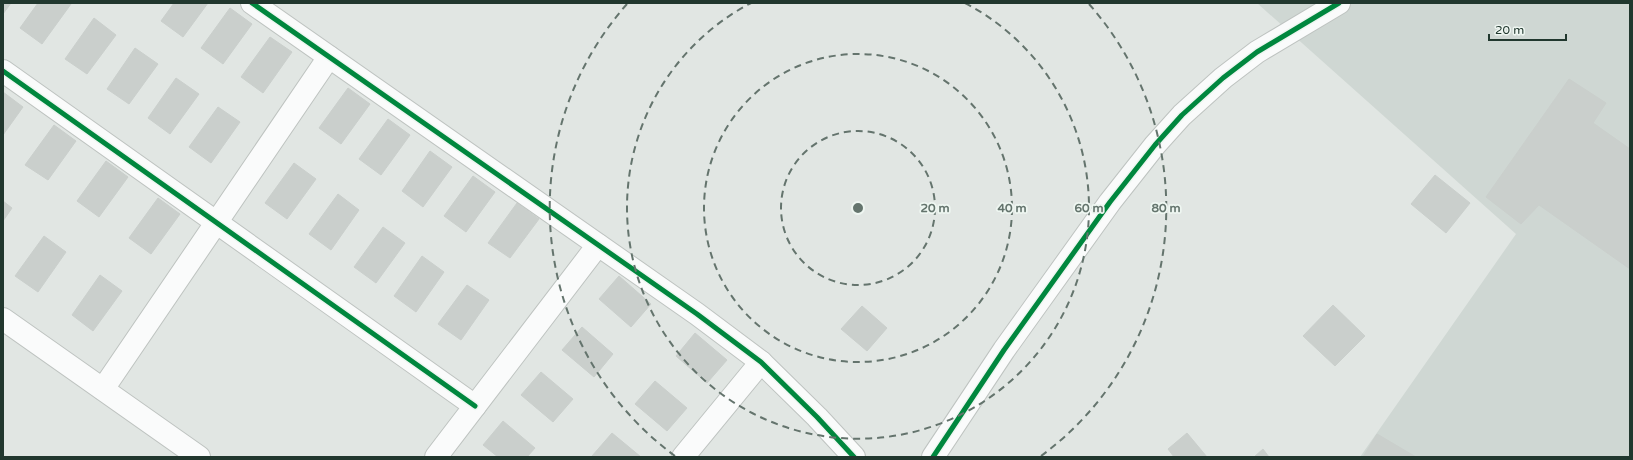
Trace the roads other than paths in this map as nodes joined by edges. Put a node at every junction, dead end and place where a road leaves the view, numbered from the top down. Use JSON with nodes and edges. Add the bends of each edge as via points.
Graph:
{"nodes":[{"id":1,"x":252,"y":3,"type":"edge"},
{"id":2,"x":1339,"y":3,"type":"edge"},
{"id":3,"x":329,"y":57,"type":"junction"},
{"id":4,"x":3,"y":71,"type":"edge"},
{"id":5,"x":216,"y":222,"type":"junction"},
{"id":6,"x":598,"y":245,"type":"junction"},
{"id":7,"x":3,"y":320,"type":"edge"},
{"id":8,"x":761,"y":362,"type":"junction"},
{"id":9,"x":103,"y":389,"type":"junction"},
{"id":10,"x":475,"y":406,"type":"junction"},
{"id":11,"x":199,"y":457,"type":"edge"},
{"id":12,"x":436,"y":457,"type":"edge"},
{"id":13,"x":683,"y":457,"type":"edge"},
{"id":14,"x":854,"y":457,"type":"edge"},
{"id":15,"x":933,"y":457,"type":"edge"}],
"edges":[{"from":1,"to":3,"type":"street"},
{"from":2,"to":15,"type":"street","via":[[1257,52],[1223,78],[1182,115],[1155,145],[1110,202],[1004,350]]},
{"from":3,"to":5,"type":"street"},
{"from":3,"to":6,"type":"street"},
{"from":4,"to":5,"type":"street"},
{"from":5,"to":9,"type":"street"},
{"from":5,"to":10,"type":"street"},
{"from":6,"to":8,"type":"street","via":[[698,314]]},
{"from":6,"to":10,"type":"street"},
{"from":7,"to":9,"type":"street"},
{"from":8,"to":13,"type":"street"},
{"from":8,"to":14,"type":"street"},
{"from":9,"to":11,"type":"street"},
{"from":10,"to":12,"type":"street"}]}
